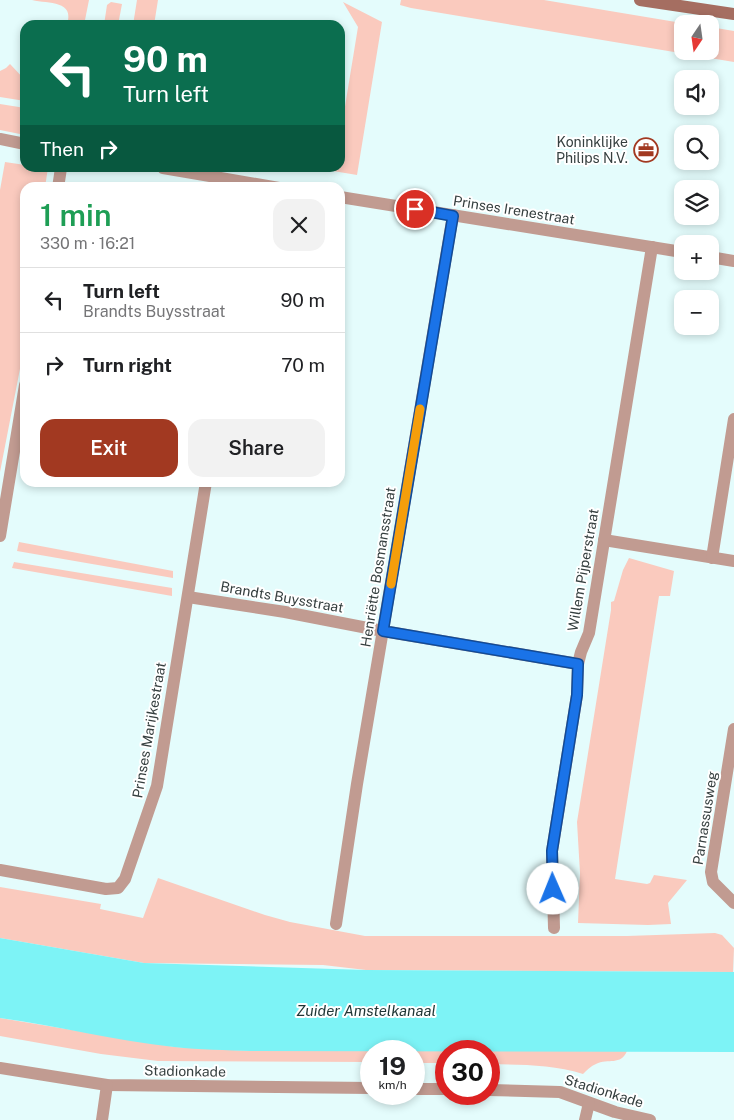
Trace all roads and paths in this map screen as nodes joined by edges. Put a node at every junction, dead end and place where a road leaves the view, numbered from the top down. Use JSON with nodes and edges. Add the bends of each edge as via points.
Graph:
{"nodes":[{"id":1,"x":640,"y":0,"type":"edge"},
{"id":2,"x":734,"y":14,"type":"edge"},
{"id":3,"x":0,"y":139,"type":"edge"},
{"id":4,"x":20,"y":143,"type":"edge"},
{"id":5,"x":184,"y":172,"type":"edge"},
{"id":6,"x":237,"y":182,"type":"edge"},
{"id":7,"x":345,"y":198,"type":"edge"},
{"id":8,"x":453,"y":216,"type":"junction"},
{"id":9,"x":652,"y":247,"type":"junction"},
{"id":10,"x":674,"y":251,"type":"edge"},
{"id":11,"x":719,"y":258,"type":"edge"},
{"id":12,"x":734,"y":261,"type":"edge"},
{"id":13,"x":20,"y":415,"type":"edge"},
{"id":14,"x":734,"y":419,"type":"edge"},
{"id":15,"x":205,"y":487,"type":"edge"},
{"id":16,"x":0,"y":536,"type":"edge"},
{"id":17,"x":604,"y":540,"type":"junction"},
{"id":18,"x":712,"y":558,"type":"junction"},
{"id":19,"x":734,"y":561,"type":"edge"},
{"id":20,"x":188,"y":596,"type":"junction"},
{"id":21,"x":383,"y":631,"type":"junction"},
{"id":22,"x":578,"y":664,"type":"junction"},
{"id":23,"x":734,"y":729,"type":"edge"},
{"id":24,"x":0,"y":870,"type":"edge"},
{"id":25,"x":734,"y":904,"type":"edge"},
{"id":26,"x":336,"y":924,"type":"dead end"},
{"id":27,"x":554,"y":928,"type":"dead end"},
{"id":28,"x":0,"y":1068,"type":"edge"},
{"id":29,"x":107,"y":1085,"type":"junction"},
{"id":30,"x":360,"y":1088,"type":"edge"},
{"id":31,"x":500,"y":1090,"type":"edge"},
{"id":32,"x":590,"y":1103,"type":"junction"},
{"id":33,"x":102,"y":1120,"type":"edge"},
{"id":34,"x":585,"y":1120,"type":"edge"},
{"id":35,"x":650,"y":1120,"type":"edge"}],
"edges":[{"from":1,"to":2,"type":"street"},
{"from":3,"to":4,"type":"street"},
{"from":5,"to":6,"type":"street"},
{"from":7,"to":8,"type":"street","name":"Prinses Irenestraat"},
{"from":8,"to":9,"type":"street","name":"Prinses Irenestraat"},
{"from":8,"to":21,"type":"street","name":"Henriëtte Bosmansstraat"},
{"from":9,"to":10,"type":"street","name":"Prinses Irenestraat"},
{"from":9,"to":17,"type":"street","name":"Willem Pijperstraat"},
{"from":11,"to":12,"type":"street"},
{"from":13,"to":16,"type":"street"},
{"from":14,"to":18,"type":"street"},
{"from":15,"to":20,"type":"street","name":"Prinses Marijkestraat"},
{"from":17,"to":18,"type":"street"},
{"from":17,"to":22,"type":"street","name":"Willem Pijperstraat","via":[[588,633]]},
{"from":18,"to":19,"type":"street"},
{"from":20,"to":21,"type":"street","name":"Brandts Buysstraat"},
{"from":20,"to":24,"type":"street","name":"Prinses Marijkestraat","via":[[157,786],[125,879],[118,888],[106,889]]},
{"from":21,"to":22,"type":"street","name":"Brandts Buysstraat"},
{"from":21,"to":26,"type":"street","name":"Henriëtte Bosmansstraat"},
{"from":22,"to":27,"type":"street","name":"Willem Pijperstraat","via":[[577,695],[552,851]]},
{"from":23,"to":25,"type":"street","name":"Parnassusweg","via":[[711,872],[713,882]]},
{"from":28,"to":29,"type":"street","name":"Stadionkade"},
{"from":29,"to":30,"type":"street","name":"Stadionkade"},
{"from":29,"to":33,"type":"street"},
{"from":31,"to":32,"type":"street","name":"Stadionkade","via":[[560,1092]]},
{"from":32,"to":34,"type":"street"},
{"from":32,"to":35,"type":"street","name":"Stadionkade"}]}
